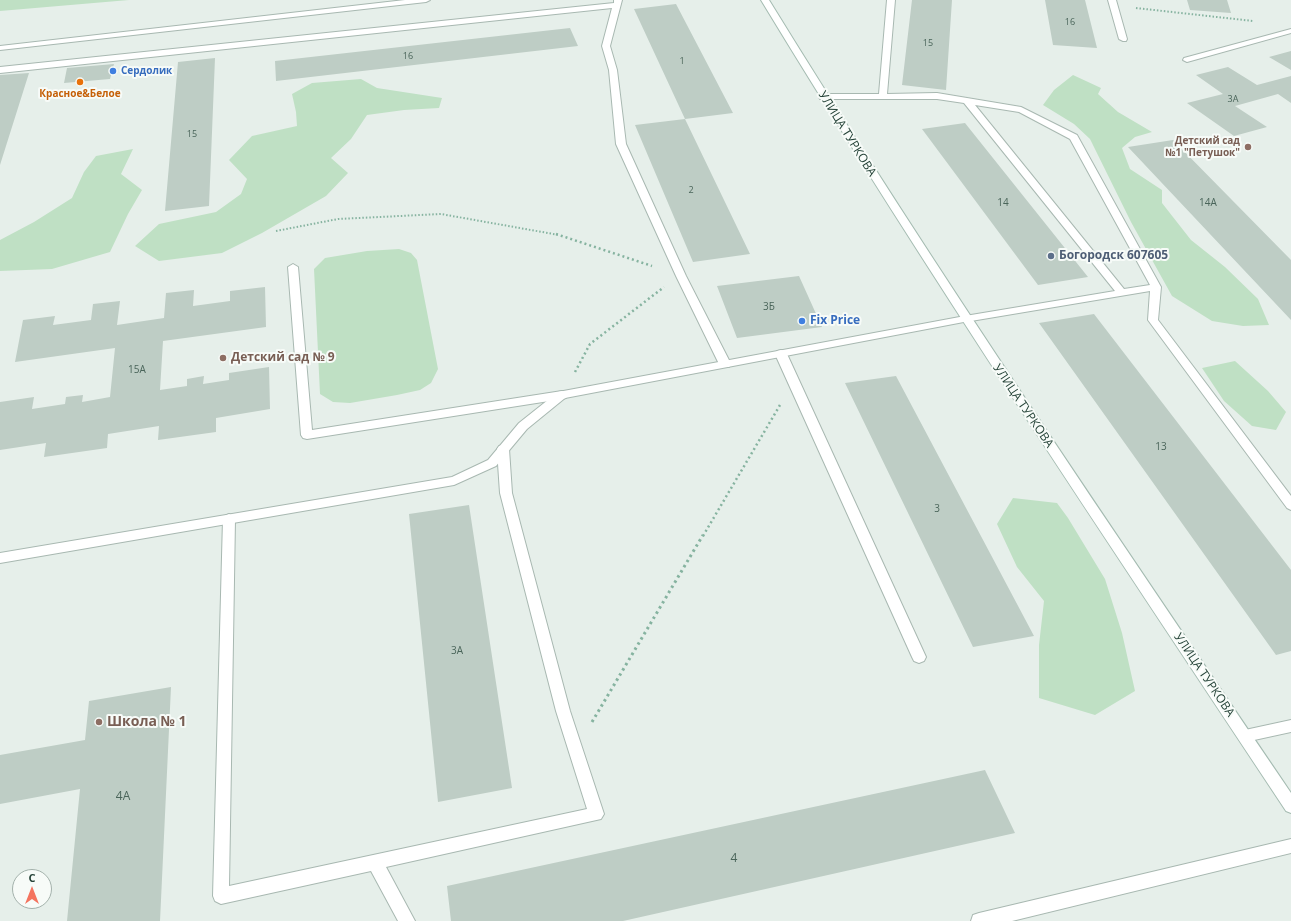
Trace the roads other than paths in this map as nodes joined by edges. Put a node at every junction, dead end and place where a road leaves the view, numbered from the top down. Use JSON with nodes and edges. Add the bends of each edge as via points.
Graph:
{"nodes":[{"id":1,"x":426,"y":0,"type":"edge"},
{"id":2,"x":766,"y":0,"type":"edge"},
{"id":3,"x":890,"y":0,"type":"edge"},
{"id":4,"x":617,"y":2,"type":"edge"},
{"id":5,"x":1113,"y":3,"type":"edge"},
{"id":6,"x":1291,"y":31,"type":"edge"},
{"id":7,"x":1123,"y":39,"type":"dead end"},
{"id":8,"x":0,"y":44,"type":"edge"},
{"id":9,"x":12,"y":46,"type":"junction"},
{"id":10,"x":0,"y":48,"type":"edge"},
{"id":11,"x":1187,"y":60,"type":"dead end"},
{"id":12,"x":0,"y":70,"type":"edge"},
{"id":13,"x":883,"y":96,"type":"junction"},
{"id":14,"x":824,"y":97,"type":"junction"},
{"id":15,"x":967,"y":101,"type":"junction"},
{"id":16,"x":293,"y":266,"type":"dead end"},
{"id":17,"x":1156,"y":288,"type":"junction"},
{"id":18,"x":1122,"y":293,"type":"junction"},
{"id":19,"x":965,"y":319,"type":"junction"},
{"id":20,"x":781,"y":354,"type":"junction"},
{"id":21,"x":725,"y":364,"type":"junction"},
{"id":22,"x":562,"y":395,"type":"junction"},
{"id":23,"x":503,"y":449,"type":"junction"},
{"id":24,"x":1291,"y":505,"type":"edge"},
{"id":25,"x":229,"y":519,"type":"junction"},
{"id":26,"x":0,"y":558,"type":"edge"},
{"id":27,"x":919,"y":657,"type":"dead end"},
{"id":28,"x":1291,"y":726,"type":"edge"},
{"id":29,"x":1245,"y":736,"type":"junction"},
{"id":30,"x":1291,"y":806,"type":"edge"},
{"id":31,"x":1291,"y":846,"type":"edge"},
{"id":32,"x":375,"y":863,"type":"junction"},
{"id":33,"x":407,"y":921,"type":"edge"},
{"id":34,"x":979,"y":921,"type":"edge"}],
"edges":[{"from":1,"to":9,"type":"street"},
{"from":2,"to":14,"type":"street","name":"УЛИЦА ТУРКОВА"},
{"from":3,"to":13,"type":"street"},
{"from":4,"to":12,"type":"street"},
{"from":4,"to":21,"type":"street","via":[[606,46],[613,70],[621,144],[681,276]]},
{"from":5,"to":7,"type":"street"},
{"from":6,"to":11,"type":"street"},
{"from":8,"to":9,"type":"street"},
{"from":9,"to":10,"type":"street"},
{"from":13,"to":14,"type":"street"},
{"from":13,"to":15,"type":"street","via":[[937,96]]},
{"from":14,"to":19,"type":"street","name":"УЛИЦА ТУРКОВА"},
{"from":15,"to":17,"type":"street","via":[[1021,110],[1074,137]]},
{"from":15,"to":18,"type":"street"},
{"from":16,"to":22,"type":"street","via":[[307,435]]},
{"from":17,"to":18,"type":"street"},
{"from":17,"to":24,"type":"street","via":[[1153,320]]},
{"from":18,"to":19,"type":"street"},
{"from":19,"to":20,"type":"street"},
{"from":19,"to":29,"type":"street","name":"УЛИЦА ТУРКОВА"},
{"from":20,"to":21,"type":"street"},
{"from":20,"to":27,"type":"street"},
{"from":21,"to":22,"type":"street"},
{"from":22,"to":23,"type":"street","via":[[523,426]]},
{"from":23,"to":25,"type":"street","via":[[492,463],[454,481]]},
{"from":23,"to":32,"type":"street","via":[[506,493],[563,711],[596,814]]},
{"from":25,"to":26,"type":"street"},
{"from":25,"to":32,"type":"street","via":[[221,896]]},
{"from":28,"to":29,"type":"street"},
{"from":29,"to":30,"type":"street","name":"УЛИЦА ТУРКОВА"},
{"from":31,"to":34,"type":"street"},
{"from":32,"to":33,"type":"street"}]}
